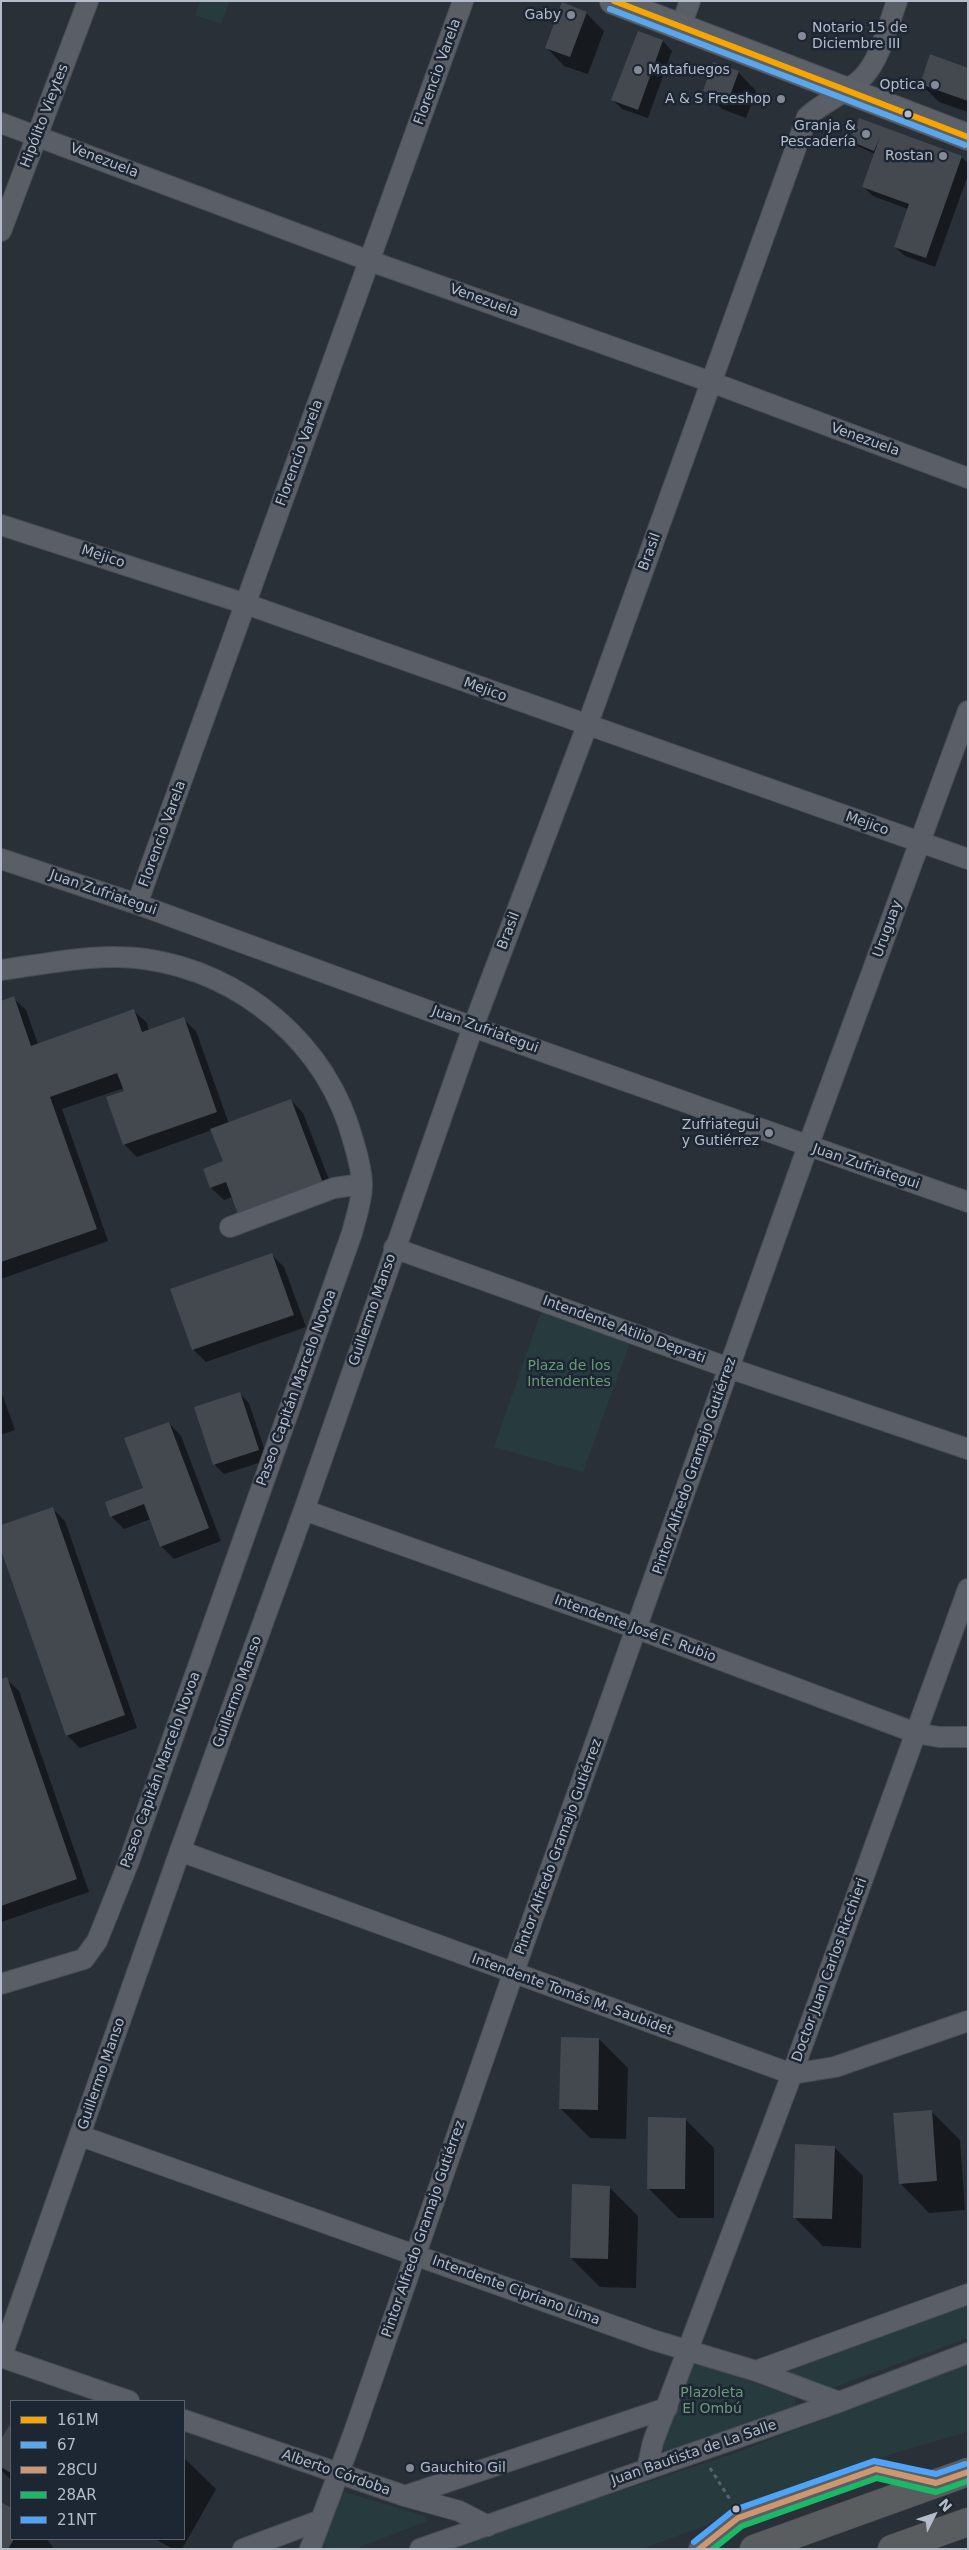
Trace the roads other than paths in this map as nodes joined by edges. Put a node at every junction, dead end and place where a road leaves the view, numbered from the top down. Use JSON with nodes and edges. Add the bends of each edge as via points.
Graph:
{"nodes":[{"id":1,"x":88,"y":1,"type":"edge"},
{"id":2,"x":463,"y":1,"type":"edge"},
{"id":3,"x":613,"y":1,"type":"edge"},
{"id":4,"x":690,"y":1,"type":"edge"},
{"id":5,"x":897,"y":1,"type":"edge"},
{"id":6,"x":681,"y":26,"type":"junction"},
{"id":7,"x":843,"y":91,"type":"junction"},
{"id":8,"x":1,"y":123,"type":"edge"},
{"id":9,"x":38,"y":136,"type":"junction"},
{"id":10,"x":968,"y":137,"type":"edge"},
{"id":11,"x":1,"y":231,"type":"edge"},
{"id":12,"x":370,"y":261,"type":"junction"},
{"id":13,"x":711,"y":382,"type":"junction"},
{"id":14,"x":968,"y":478,"type":"edge"},
{"id":15,"x":1,"y":525,"type":"edge"},
{"id":16,"x":246,"y":604,"type":"junction"},
{"id":17,"x":968,"y":711,"type":"edge"},
{"id":18,"x":587,"y":726,"type":"junction"},
{"id":19,"x":920,"y":842,"type":"junction"},
{"id":20,"x":1,"y":859,"type":"edge"},
{"id":21,"x":968,"y":859,"type":"edge"},
{"id":22,"x":137,"y":904,"type":"junction"},
{"id":23,"x":1,"y":970,"type":"edge"},
{"id":24,"x":473,"y":1026,"type":"junction"},
{"id":25,"x":808,"y":1146,"type":"junction"},
{"id":26,"x":362,"y":1184,"type":"junction"},
{"id":27,"x":968,"y":1202,"type":"edge"},
{"id":28,"x":230,"y":1227,"type":"dead end"},
{"id":29,"x":394,"y":1248,"type":"junction"},
{"id":30,"x":729,"y":1368,"type":"junction"},
{"id":31,"x":968,"y":1449,"type":"edge"},
{"id":32,"x":304,"y":1510,"type":"junction"},
{"id":33,"x":968,"y":1589,"type":"edge"},
{"id":34,"x":638,"y":1629,"type":"junction"},
{"id":35,"x":916,"y":1733,"type":"junction"},
{"id":36,"x":968,"y":1737,"type":"edge"},
{"id":37,"x":180,"y":1851,"type":"junction"},
{"id":38,"x":513,"y":1974,"type":"junction"},
{"id":39,"x":1,"y":1984,"type":"edge"},
{"id":40,"x":968,"y":2021,"type":"edge"},
{"id":41,"x":792,"y":2074,"type":"junction"},
{"id":42,"x":81,"y":2136,"type":"junction"},
{"id":43,"x":416,"y":2254,"type":"junction"},
{"id":44,"x":968,"y":2294,"type":"edge"},
{"id":45,"x":689,"y":2350,"type":"junction"},
{"id":46,"x":968,"y":2353,"type":"edge"},
{"id":47,"x":1,"y":2357,"type":"edge"},
{"id":48,"x":756,"y":2371,"type":"junction"},
{"id":49,"x":125,"y":2400,"type":"edge"},
{"id":50,"x":839,"y":2402,"type":"junction"},
{"id":51,"x":667,"y":2408,"type":"junction"},
{"id":52,"x":185,"y":2420,"type":"edge"},
{"id":53,"x":647,"y":2469,"type":"junction"},
{"id":54,"x":968,"y":2472,"type":"edge"},
{"id":55,"x":338,"y":2474,"type":"junction"},
{"id":56,"x":936,"y":2483,"type":"junction"},
{"id":57,"x":404,"y":2496,"type":"junction"},
{"id":58,"x":321,"y":2520,"type":"junction"},
{"id":59,"x":968,"y":2522,"type":"edge"},
{"id":60,"x":488,"y":2526,"type":"junction"},
{"id":61,"x":243,"y":2549,"type":"edge"},
{"id":62,"x":310,"y":2549,"type":"edge"},
{"id":63,"x":420,"y":2549,"type":"edge"},
{"id":64,"x":699,"y":2549,"type":"edge"},
{"id":65,"x":754,"y":2549,"type":"edge"},
{"id":66,"x":892,"y":2549,"type":"edge"}],
"edges":[{"from":1,"to":9,"type":"street","name":"Hipólito Vieytes"},
{"from":2,"to":12,"type":"street","name":"Florencio Varela"},
{"from":3,"to":6,"type":"main road"},
{"from":4,"to":6,"type":"street"},
{"from":5,"to":7,"type":"street","name":"Brasil","via":[[873,65],[864,77]]},
{"from":6,"to":7,"type":"main road"},
{"from":7,"to":10,"type":"main road"},
{"from":7,"to":13,"type":"street","name":"Brasil","via":[[807,117]]},
{"from":8,"to":9,"type":"street","name":"Venezuela"},
{"from":9,"to":11,"type":"street","name":"Hipólito Vieytes"},
{"from":9,"to":12,"type":"street","name":"Venezuela"},
{"from":12,"to":13,"type":"street","name":"Venezuela"},
{"from":12,"to":16,"type":"street","name":"Florencio Varela"},
{"from":13,"to":14,"type":"street","name":"Venezuela"},
{"from":13,"to":18,"type":"street","name":"Brasil"},
{"from":15,"to":16,"type":"street","name":"Mejico"},
{"from":16,"to":18,"type":"street","name":"Mejico"},
{"from":16,"to":22,"type":"street","name":"Florencio Varela"},
{"from":17,"to":19,"type":"street","name":"Uruguay"},
{"from":18,"to":19,"type":"street","name":"Mejico"},
{"from":18,"to":24,"type":"street","name":"Brasil"},
{"from":19,"to":21,"type":"street","name":"Mejico"},
{"from":19,"to":25,"type":"street","name":"Uruguay"},
{"from":20,"to":22,"type":"street","name":"Juan Zufriategui"},
{"from":22,"to":24,"type":"street","name":"Juan Zufriategui"},
{"from":23,"to":26,"type":"street","name":"Paseo Capitán Marcelo Novoa","via":[[112,956],[145,959],[181,967],[252,1000],[294,1033],[340,1100]]},
{"from":24,"to":25,"type":"street","name":"Juan Zufriategui"},
{"from":24,"to":29,"type":"street","name":"Guillermo Manso"},
{"from":25,"to":27,"type":"street","name":"Juan Zufriategui"},
{"from":25,"to":30,"type":"street","name":"Pintor Alfredo Gramajo Gutiérrez"},
{"from":26,"to":28,"type":"street","via":[[334,1188]]},
{"from":26,"to":39,"type":"street","name":"Paseo Capitán Marcelo Novoa","via":[[352,1233],[128,1864],[97,1941],[84,1959]]},
{"from":29,"to":30,"type":"street","name":"Intendente Atilio Deprati"},
{"from":29,"to":32,"type":"street","name":"Guillermo Manso"},
{"from":30,"to":31,"type":"street","name":"Intendente Atilio Deprati"},
{"from":30,"to":34,"type":"street","name":"Pintor Alfredo Gramajo Gutiérrez"},
{"from":32,"to":34,"type":"street","name":"Intendente José E. Rubio"},
{"from":32,"to":37,"type":"street","name":"Guillermo Manso"},
{"from":33,"to":35,"type":"street","name":"Doctor Juan Carlos Ricchieri"},
{"from":34,"to":35,"type":"street","name":"Intendente José E. Rubio"},
{"from":34,"to":38,"type":"street","name":"Pintor Alfredo Gramajo Gutiérrez"},
{"from":35,"to":36,"type":"street","name":"Intendente José E. Rubio"},
{"from":35,"to":41,"type":"street","name":"Doctor Juan Carlos Ricchieri"},
{"from":37,"to":38,"type":"street","name":"Intendente Tomás M. Saubidet"},
{"from":37,"to":42,"type":"street","name":"Guillermo Manso"},
{"from":38,"to":41,"type":"street","name":"Intendente Tomás M. Saubidet"},
{"from":38,"to":43,"type":"street","name":"Pintor Alfredo Gramajo Gutiérrez"},
{"from":40,"to":41,"type":"street","name":"Intendente Tomás M. Saubidet","via":[[835,2067]]},
{"from":41,"to":45,"type":"street","name":"Doctor Juan Carlos Ricchieri"},
{"from":42,"to":43,"type":"street","name":"Intendente Cipriano Lima"},
{"from":42,"to":47,"type":"street","name":"Guillermo Manso"},
{"from":43,"to":45,"type":"street","name":"Intendente Cipriano Lima","via":[[653,2340]]},
{"from":43,"to":55,"type":"street","name":"Pintor Alfredo Gramajo Gutiérrez"},
{"from":44,"to":48,"type":"street"},
{"from":45,"to":48,"type":"street","name":"Intendente Cipriano Lima"},
{"from":45,"to":51,"type":"street","name":"Doctor Juan Carlos Ricchieri"},
{"from":46,"to":50,"type":"street","name":"Juan Bautista de La Salle"},
{"from":47,"to":49,"type":"street"},
{"from":48,"to":50,"type":"street","name":"Intendente Cipriano Lima"},
{"from":50,"to":53,"type":"street","name":"Juan Bautista de La Salle"},
{"from":51,"to":53,"type":"street","name":"Doctor Juan Carlos Ricchieri","via":[[653,2442]]},
{"from":51,"to":57,"type":"street"},
{"from":52,"to":55,"type":"street","name":"Alberto Córdoba"},
{"from":53,"to":60,"type":"street","name":"Juan Bautista de La Salle"},
{"from":54,"to":56,"type":"highway"},
{"from":55,"to":57,"type":"street","name":"Alberto Córdoba"},
{"from":55,"to":58,"type":"street","name":"Pintor Alfredo Gramajo Gutiérrez"},
{"from":56,"to":64,"type":"street","via":[[876,2469],[738,2518]]},
{"from":56,"to":65,"type":"highway"},
{"from":57,"to":60,"type":"street","name":"Alberto Córdoba","via":[[459,2511]]},
{"from":58,"to":61,"type":"street"},
{"from":58,"to":62,"type":"street","name":"Pintor Alfredo Gramajo Gutiérrez"},
{"from":59,"to":66,"type":"highway"},
{"from":60,"to":63,"type":"street","name":"Juan Bautista de La Salle"}]}
